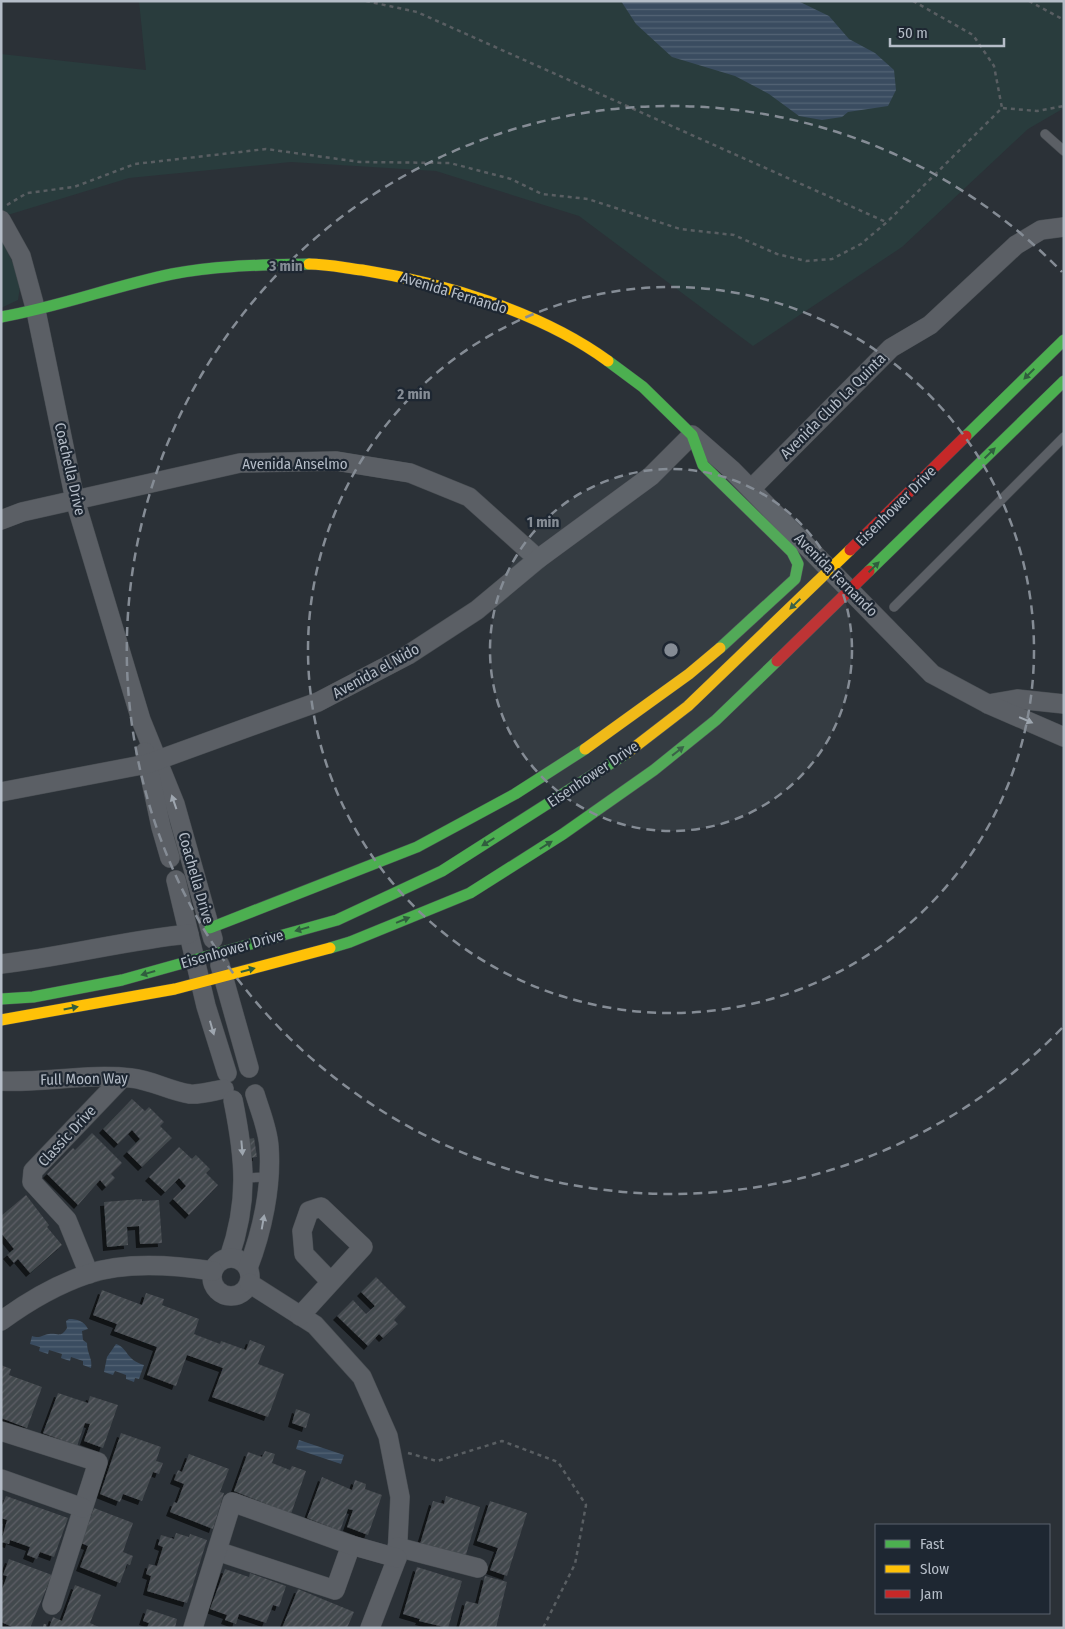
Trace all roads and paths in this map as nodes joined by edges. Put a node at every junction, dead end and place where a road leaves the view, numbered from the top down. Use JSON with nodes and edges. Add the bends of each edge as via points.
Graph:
{"nodes":[{"id":1,"x":366,"y":1,"type":"edge"},
{"id":2,"x":913,"y":1,"type":"edge"},
{"id":3,"x":1029,"y":1,"type":"edge"},
{"id":4,"x":1064,"y":20,"type":"edge"},
{"id":5,"x":1064,"y":106,"type":"edge"},
{"id":6,"x":1002,"y":108,"type":"junction"},
{"id":7,"x":1045,"y":134,"type":"dead end"},
{"id":8,"x":1064,"y":151,"type":"edge"},
{"id":9,"x":1,"y":208,"type":"edge"},
{"id":10,"x":1,"y":220,"type":"edge"},
{"id":11,"x":887,"y":222,"type":"junction"},
{"id":12,"x":1064,"y":226,"type":"edge"},
{"id":13,"x":36,"y":311,"type":"junction"},
{"id":14,"x":1,"y":318,"type":"edge"},
{"id":15,"x":1064,"y":340,"type":"edge"},
{"id":16,"x":1064,"y":381,"type":"edge"},
{"id":17,"x":692,"y":435,"type":"junction"},
{"id":18,"x":1064,"y":437,"type":"edge"},
{"id":19,"x":751,"y":489,"type":"junction"},
{"id":20,"x":75,"y":500,"type":"junction"},
{"id":21,"x":1,"y":520,"type":"edge"},
{"id":22,"x":538,"y":559,"type":"junction"},
{"id":23,"x":830,"y":570,"type":"junction"},
{"id":24,"x":795,"y":579,"type":"joint"},
{"id":25,"x":850,"y":590,"type":"junction"},
{"id":26,"x":894,"y":607,"type":"dead end"},
{"id":27,"x":988,"y":704,"type":"junction"},
{"id":28,"x":1064,"y":704,"type":"edge"},
{"id":29,"x":1064,"y":737,"type":"edge"},
{"id":30,"x":152,"y":762,"type":"junction"},
{"id":31,"x":1,"y":792,"type":"edge"},
{"id":32,"x":183,"y":830,"type":"junction"},
{"id":33,"x":164,"y":836,"type":"junction"},
{"id":34,"x":170,"y":858,"type":"dead end"},
{"id":35,"x":176,"y":880,"type":"dead end"},
{"id":36,"x":210,"y":928,"type":"junction"},
{"id":37,"x":189,"y":934,"type":"junction"},
{"id":38,"x":217,"y":953,"type":"junction"},
{"id":39,"x":195,"y":959,"type":"junction"},
{"id":40,"x":1,"y":964,"type":"edge"},
{"id":41,"x":223,"y":977,"type":"junction"},
{"id":42,"x":201,"y":983,"type":"junction"},
{"id":43,"x":1,"y":999,"type":"edge"},
{"id":44,"x":1,"y":1020,"type":"edge"},
{"id":45,"x":249,"y":1068,"type":"junction"},
{"id":46,"x":122,"y":1078,"type":"junction"},
{"id":47,"x":1,"y":1081,"type":"edge"},
{"id":48,"x":228,"y":1087,"type":"junction"},
{"id":49,"x":256,"y":1094,"type":"junction"},
{"id":50,"x":268,"y":1177,"type":"junction"},
{"id":51,"x":244,"y":1178,"type":"junction"},
{"id":52,"x":229,"y":1258,"type":"junction"},
{"id":53,"x":213,"y":1271,"type":"junction"},
{"id":54,"x":89,"y":1274,"type":"junction"},
{"id":55,"x":249,"y":1276,"type":"junction"},
{"id":56,"x":332,"y":1282,"type":"dead end"},
{"id":57,"x":300,"y":1316,"type":"junction"},
{"id":58,"x":1,"y":1321,"type":"edge"},
{"id":59,"x":1,"y":1431,"type":"edge"},
{"id":60,"x":391,"y":1454,"type":"junction"},
{"id":61,"x":1,"y":1479,"type":"edge"},
{"id":62,"x":84,"y":1508,"type":"junction"},
{"id":63,"x":351,"y":1545,"type":"junction"},
{"id":64,"x":217,"y":1551,"type":"junction"},
{"id":65,"x":397,"y":1552,"type":"junction"},
{"id":66,"x":478,"y":1568,"type":"dead end"},
{"id":67,"x":52,"y":1605,"type":"dead end"},
{"id":68,"x":193,"y":1628,"type":"edge"},
{"id":69,"x":370,"y":1628,"type":"edge"},
{"id":70,"x":543,"y":1628,"type":"edge"}],
"edges":[{"from":1,"to":11,"type":"path","via":[[417,12]]},
{"from":2,"to":6,"type":"path","via":[[973,35],[994,66]]},
{"from":3,"to":4,"type":"path"},
{"from":5,"to":6,"type":"path","via":[[1038,110]]},
{"from":6,"to":11,"type":"path"},
{"from":7,"to":8,"type":"lane"},
{"from":9,"to":11,"type":"path","via":[[27,193],[74,187],[134,164],[266,149],[360,162],[450,163],[510,179],[542,194],[588,199],[680,229],[734,235],[777,254],[806,261],[832,259],[861,244]]},
{"from":10,"to":13,"type":"street","name":"Coachella Drive","via":[[21,256]]},
{"from":12,"to":19,"type":"street","name":"Avenida Club La Quinta","via":[[1041,230],[1016,245],[930,325],[891,348]]},
{"from":13,"to":14,"type":"main road","name":"Avenida Fernando"},
{"from":13,"to":17,"type":"main road","name":"Avenida Fernando","via":[[174,274],[255,265],[319,264],[393,275],[452,289],[513,311],[586,345],[643,387]]},
{"from":13,"to":20,"type":"street","name":"Coachella Drive"},
{"from":15,"to":23,"type":"main road","name":"Eisenhower Drive","one_way":true},
{"from":25,"to":16,"type":"main road","name":"Eisenhower Drive","one_way":true},
{"from":17,"to":19,"type":"street","name":"Avenida Fernando"},
{"from":17,"to":22,"type":"street","name":"Avenida el Nido","via":[[651,476]]},
{"from":17,"to":24,"type":"main road","name":"Avenida Fernando","via":[[704,465],[792,552],[798,564]]},
{"from":18,"to":26,"type":"lane"},
{"from":19,"to":23,"type":"street","name":"Avenida Fernando"},
{"from":20,"to":21,"type":"street","name":"Avenida Anselmo"},
{"from":20,"to":22,"type":"street","name":"Avenida Anselmo","via":[[240,463],[336,462],[410,474],[468,497]]},
{"from":20,"to":30,"type":"street","name":"Coachella Drive"},
{"from":22,"to":30,"type":"street","name":"Avenida el Nido","via":[[478,610],[408,655],[318,702]]},
{"from":23,"to":25,"type":"street","name":"Avenida Fernando"},
{"from":23,"to":38,"type":"main road","name":"Eisenhower Drive","one_way":true,"via":[[688,706],[627,753],[442,871],[337,920]]},
{"from":24,"to":36,"type":"main road","name":"Eisenhower Drive","via":[[690,674],[605,737],[515,794],[417,847]]},
{"from":25,"to":27,"type":"street","name":"Avenida Fernando","via":[[932,674]]},
{"from":41,"to":25,"type":"main road","name":"Eisenhower Drive","one_way":true,"via":[[350,942],[470,893],[563,834],[654,770],[716,720]]},
{"from":27,"to":28,"type":"street","via":[[1017,698]]},
{"from":27,"to":29,"type":"street","name":"Avenida Fernando","one_way":true},
{"from":30,"to":31,"type":"street","name":"Avenida el Nido"},
{"from":32,"to":30,"type":"street","name":"Coachella Drive","one_way":true,"via":[[175,804]]},
{"from":30,"to":33,"type":"street","name":"Coachella Drive"},
{"from":32,"to":33,"type":"lane"},
{"from":32,"to":36,"type":"street","name":"Coachella Drive"},
{"from":33,"to":34,"type":"street","name":"Coachella Drive"},
{"from":35,"to":37,"type":"street","name":"Coachella Drive"},
{"from":36,"to":38,"type":"street","name":"Coachella Drive"},
{"from":37,"to":39,"type":"street","name":"Coachella Drive"},
{"from":37,"to":40,"type":"street","name":"Eisenhower Drive","via":[[158,937],[55,958]]},
{"from":38,"to":39,"type":"main road","name":"Eisenhower Drive"},
{"from":38,"to":41,"type":"street","name":"Coachella Drive"},
{"from":39,"to":42,"type":"street","name":"Coachella Drive"},
{"from":39,"to":43,"type":"main road","name":"Eisenhower Drive","one_way":true,"via":[[122,980],[33,997]]},
{"from":41,"to":42,"type":"main road","name":"Eisenhower Drive"},
{"from":41,"to":45,"type":"street","name":"Coachella Drive"},
{"from":44,"to":42,"type":"main road","name":"Eisenhower Drive","one_way":true},
{"from":42,"to":48,"type":"street","name":"Coachella Drive","one_way":true},
{"from":45,"to":48,"type":"street","via":[[235,1067]]},
{"from":45,"to":49,"type":"street","name":"Coachella Drive","via":[[258,1080]]},
{"from":46,"to":47,"type":"street","name":"Full Moon Way"},
{"from":46,"to":48,"type":"street","name":"Full Moon Way","via":[[154,1082],[192,1094]]},
{"from":46,"to":54,"type":"street","name":"Classic Drive","via":[[33,1171],[32,1182],[68,1220]]},
{"from":48,"to":49,"type":"street","via":[[243,1102]]},
{"from":48,"to":51,"type":"street","name":"Coachella Drive","one_way":true,"via":[[242,1141]]},
{"from":49,"to":50,"type":"street","name":"Coachella Drive","via":[[270,1146]]},
{"from":50,"to":51,"type":"lane"},
{"from":55,"to":50,"type":"street","name":"Coachella Drive","one_way":true,"via":[[260,1236]]},
{"from":51,"to":52,"type":"street","name":"Coachella Drive","via":[[237,1236]]},
{"from":52,"to":53,"type":"street"},
{"from":52,"to":55,"type":"street","via":[[240,1260]]},
{"from":53,"to":54,"type":"street","via":[[126,1267]]},
{"from":53,"to":55,"type":"street","via":[[214,1284],[229,1296],[242,1293]]},
{"from":54,"to":58,"type":"street","via":[[23,1305]]},
{"from":55,"to":57,"type":"street"},
{"from":56,"to":57,"type":"street"},
{"from":57,"to":60,"type":"street","via":[[315,1325],[362,1377],[388,1436]]},
{"from":59,"to":62,"type":"street","via":[[98,1462]]},
{"from":60,"to":65,"type":"street","via":[[400,1497]]},
{"from":60,"to":70,"type":"path","via":[[413,1453],[437,1461],[502,1441],[558,1462],[586,1505],[575,1564]]},
{"from":61,"to":62,"type":"street"},
{"from":62,"to":67,"type":"street"},
{"from":63,"to":64,"type":"street","via":[[335,1590]]},
{"from":63,"to":64,"type":"street","via":[[232,1502]]},
{"from":63,"to":65,"type":"street"},
{"from":64,"to":68,"type":"street"},
{"from":65,"to":66,"type":"street"},
{"from":65,"to":69,"type":"street"}]}
